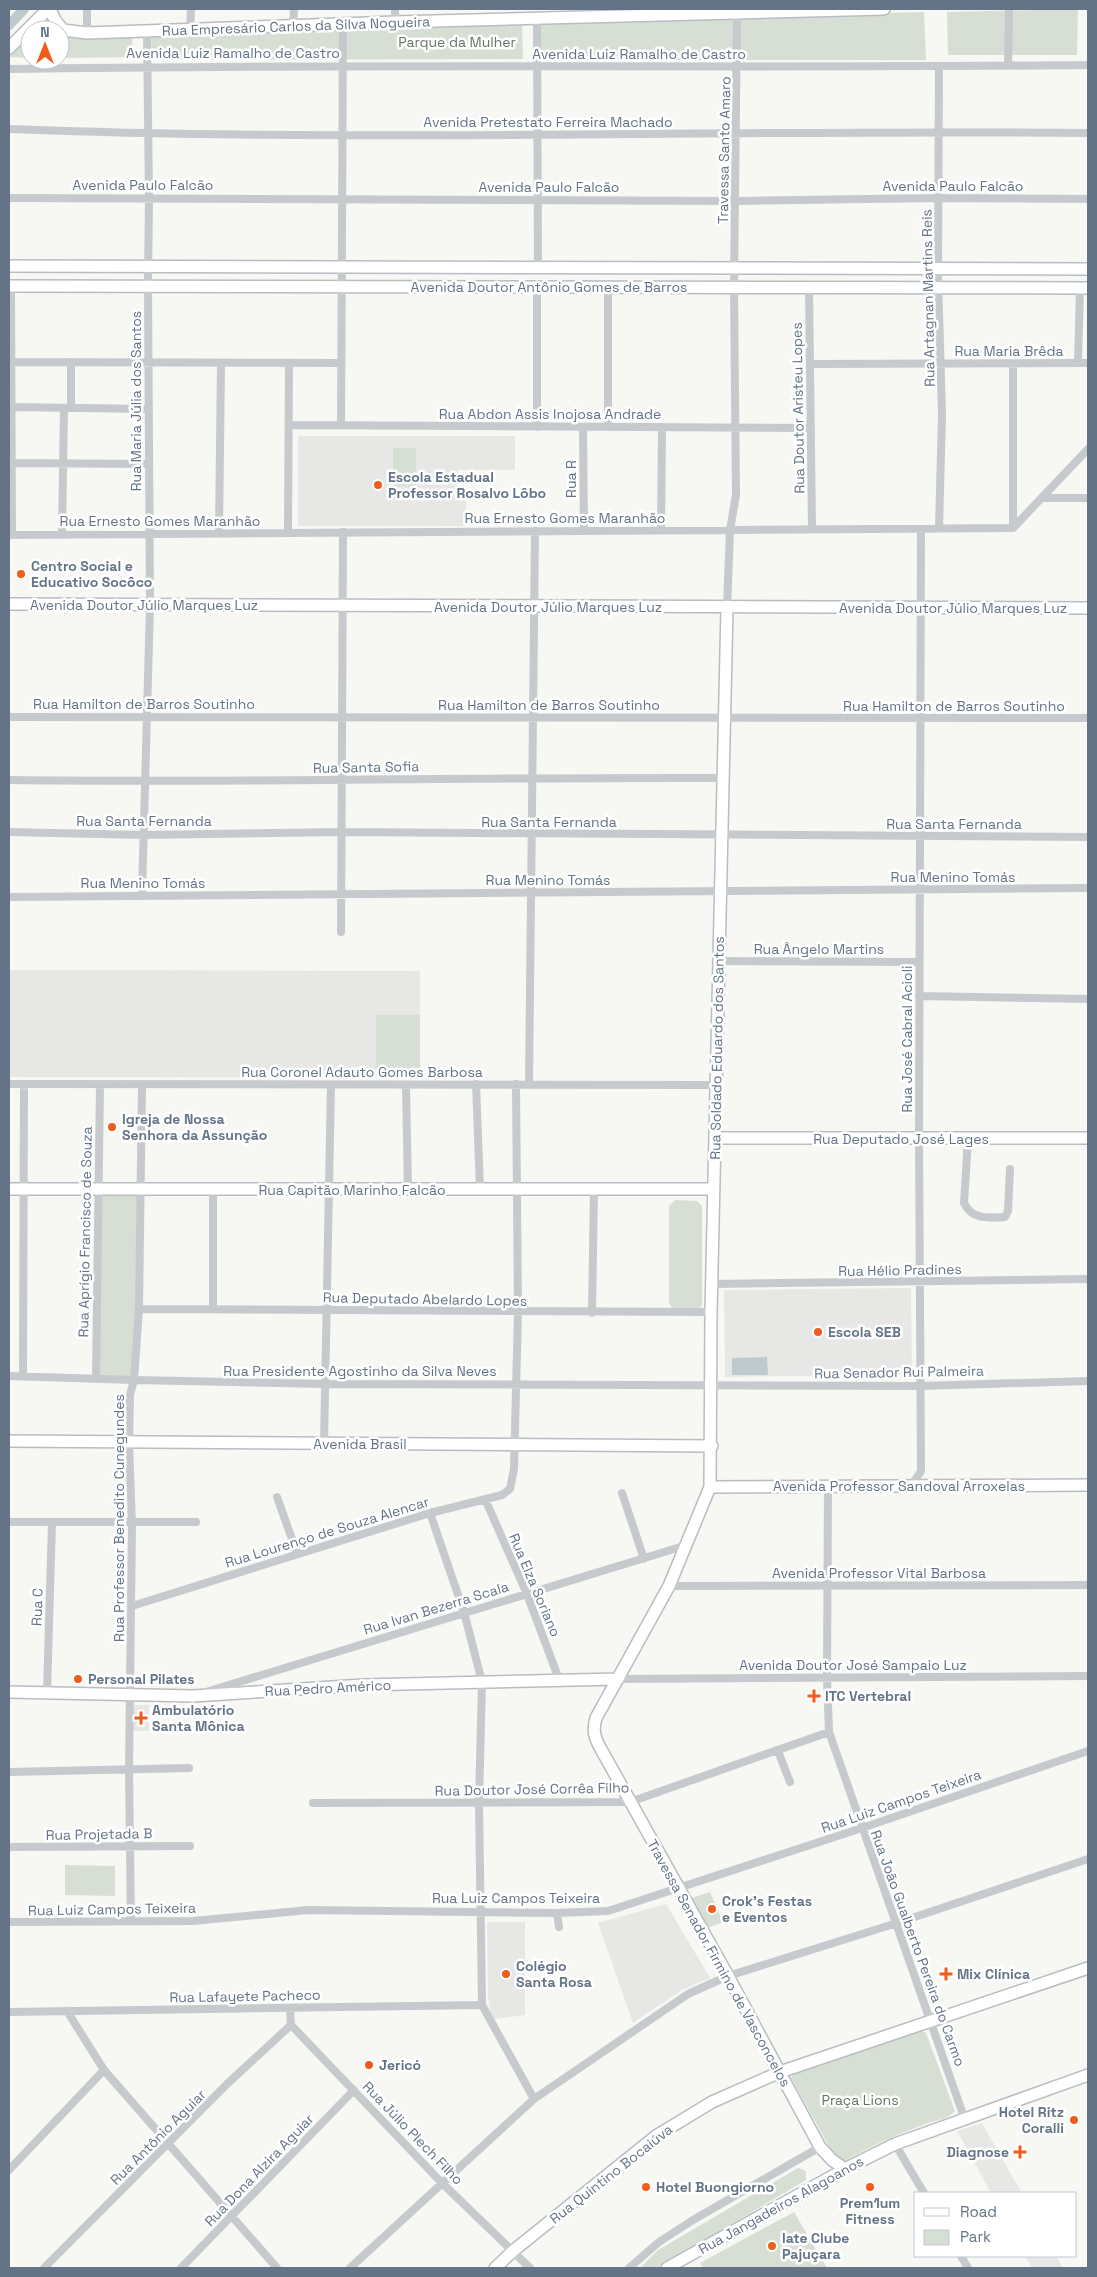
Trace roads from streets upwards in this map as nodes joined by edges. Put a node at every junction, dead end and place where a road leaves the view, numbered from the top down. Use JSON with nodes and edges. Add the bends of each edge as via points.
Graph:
{"nodes":[{"id":1,"x":49,"y":9,"type":"edge"},
{"id":2,"x":87,"y":9,"type":"edge"},
{"id":3,"x":191,"y":9,"type":"edge"},
{"id":4,"x":294,"y":9,"type":"edge"},
{"id":5,"x":395,"y":9,"type":"edge"},
{"id":6,"x":884,"y":9,"type":"edge"},
{"id":7,"x":1009,"y":9,"type":"edge"},
{"id":8,"x":803,"y":10,"type":"edge"},
{"id":9,"x":702,"y":11,"type":"edge"},
{"id":10,"x":602,"y":13,"type":"edge"},
{"id":11,"x":737,"y":13,"type":"junction"},
{"id":12,"x":500,"y":15,"type":"edge"},
{"id":13,"x":537,"y":19,"type":"junction"},
{"id":14,"x":395,"y":22,"type":"junction"},
{"id":15,"x":343,"y":24,"type":"junction"},
{"id":16,"x":293,"y":26,"type":"junction"},
{"id":17,"x":190,"y":30,"type":"junction"},
{"id":18,"x":147,"y":32,"type":"junction"},
{"id":19,"x":87,"y":33,"type":"junction"},
{"id":20,"x":9,"y":48,"type":"edge"},
{"id":21,"x":342,"y":65,"type":"junction"},
{"id":22,"x":1088,"y":65,"type":"edge"},
{"id":23,"x":147,"y":66,"type":"junction"},
{"id":24,"x":939,"y":66,"type":"junction"},
{"id":25,"x":1008,"y":66,"type":"junction"},
{"id":26,"x":537,"y":67,"type":"junction"},
{"id":27,"x":738,"y":67,"type":"junction"},
{"id":28,"x":9,"y":69,"type":"edge"},
{"id":29,"x":9,"y":129,"type":"edge"},
{"id":30,"x":938,"y":131,"type":"junction"},
{"id":31,"x":1088,"y":132,"type":"edge"},
{"id":32,"x":537,"y":134,"type":"junction"},
{"id":33,"x":736,"y":134,"type":"junction"},
{"id":34,"x":149,"y":135,"type":"junction"},
{"id":35,"x":343,"y":135,"type":"junction"},
{"id":36,"x":149,"y":197,"type":"junction"},
{"id":37,"x":9,"y":198,"type":"edge"},
{"id":38,"x":341,"y":198,"type":"junction"},
{"id":39,"x":938,"y":198,"type":"junction"},
{"id":40,"x":538,"y":199,"type":"junction"},
{"id":41,"x":1088,"y":200,"type":"edge"},
{"id":42,"x":736,"y":201,"type":"junction"},
{"id":43,"x":9,"y":266,"type":"edge"},
{"id":44,"x":148,"y":267,"type":"junction"},
{"id":45,"x":341,"y":267,"type":"junction"},
{"id":46,"x":538,"y":268,"type":"junction"},
{"id":47,"x":735,"y":268,"type":"junction"},
{"id":48,"x":938,"y":269,"type":"junction"},
{"id":49,"x":1088,"y":269,"type":"edge"},
{"id":50,"x":10,"y":286,"type":"edge"},
{"id":51,"x":148,"y":286,"type":"junction"},
{"id":52,"x":341,"y":286,"type":"junction"},
{"id":53,"x":537,"y":287,"type":"junction"},
{"id":54,"x":608,"y":287,"type":"junction"},
{"id":55,"x":809,"y":287,"type":"junction"},
{"id":56,"x":734,"y":288,"type":"junction"},
{"id":57,"x":938,"y":288,"type":"junction"},
{"id":58,"x":1084,"y":288,"type":"edge"},
{"id":59,"x":9,"y":362,"type":"edge"},
{"id":60,"x":71,"y":362,"type":"junction"},
{"id":61,"x":149,"y":363,"type":"junction"},
{"id":62,"x":221,"y":363,"type":"junction"},
{"id":63,"x":289,"y":363,"type":"junction"},
{"id":64,"x":341,"y":363,"type":"junction"},
{"id":65,"x":1078,"y":363,"type":"junction"},
{"id":66,"x":1088,"y":363,"type":"edge"},
{"id":67,"x":810,"y":364,"type":"junction"},
{"id":68,"x":942,"y":364,"type":"junction"},
{"id":69,"x":1013,"y":364,"type":"junction"},
{"id":70,"x":10,"y":407,"type":"junction"},
{"id":71,"x":68,"y":408,"type":"junction"},
{"id":72,"x":149,"y":410,"type":"junction"},
{"id":73,"x":289,"y":426,"type":"junction"},
{"id":74,"x":341,"y":426,"type":"junction"},
{"id":75,"x":537,"y":427,"type":"junction"},
{"id":76,"x":583,"y":427,"type":"junction"},
{"id":77,"x":608,"y":427,"type":"junction"},
{"id":78,"x":662,"y":427,"type":"junction"},
{"id":79,"x":737,"y":427,"type":"junction"},
{"id":80,"x":811,"y":428,"type":"junction"},
{"id":81,"x":1088,"y":449,"type":"edge"},
{"id":82,"x":11,"y":463,"type":"junction"},
{"id":83,"x":64,"y":464,"type":"junction"},
{"id":84,"x":149,"y":464,"type":"junction"},
{"id":85,"x":1043,"y":498,"type":"junction"},
{"id":86,"x":1088,"y":498,"type":"edge"},
{"id":87,"x":920,"y":528,"type":"junction"},
{"id":88,"x":939,"y":528,"type":"junction"},
{"id":89,"x":1013,"y":528,"type":"junction"},
{"id":90,"x":812,"y":529,"type":"junction"},
{"id":91,"x":661,"y":530,"type":"junction"},
{"id":92,"x":730,"y":530,"type":"junction"},
{"id":93,"x":535,"y":531,"type":"junction"},
{"id":94,"x":584,"y":531,"type":"junction"},
{"id":95,"x":343,"y":532,"type":"junction"},
{"id":96,"x":219,"y":533,"type":"junction"},
{"id":97,"x":288,"y":533,"type":"junction"},
{"id":98,"x":62,"y":534,"type":"junction"},
{"id":99,"x":149,"y":534,"type":"junction"},
{"id":100,"x":10,"y":535,"type":"edge"},
{"id":101,"x":9,"y":604,"type":"edge"},
{"id":102,"x":150,"y":605,"type":"junction"},
{"id":103,"x":534,"y":606,"type":"junction"},
{"id":104,"x":343,"y":607,"type":"junction"},
{"id":105,"x":727,"y":608,"type":"junction"},
{"id":106,"x":920,"y":608,"type":"junction"},
{"id":107,"x":1088,"y":608,"type":"edge"},
{"id":108,"x":9,"y":716,"type":"edge"},
{"id":109,"x":147,"y":717,"type":"junction"},
{"id":110,"x":342,"y":717,"type":"junction"},
{"id":111,"x":533,"y":717,"type":"junction"},
{"id":112,"x":724,"y":718,"type":"junction"},
{"id":113,"x":920,"y":718,"type":"junction"},
{"id":114,"x":1088,"y":718,"type":"edge"},
{"id":115,"x":532,"y":777,"type":"junction"},
{"id":116,"x":723,"y":778,"type":"junction"},
{"id":117,"x":9,"y":780,"type":"edge"},
{"id":118,"x":342,"y":780,"type":"junction"},
{"id":119,"x":145,"y":782,"type":"junction"},
{"id":120,"x":9,"y":832,"type":"edge"},
{"id":121,"x":342,"y":832,"type":"junction"},
{"id":122,"x":532,"y":834,"type":"junction"},
{"id":123,"x":144,"y":835,"type":"junction"},
{"id":124,"x":721,"y":835,"type":"junction"},
{"id":125,"x":920,"y":836,"type":"junction"},
{"id":126,"x":1088,"y":837,"type":"edge"},
{"id":127,"x":1088,"y":888,"type":"edge"},
{"id":128,"x":920,"y":890,"type":"junction"},
{"id":129,"x":721,"y":891,"type":"junction"},
{"id":130,"x":531,"y":892,"type":"junction"},
{"id":131,"x":341,"y":894,"type":"junction"},
{"id":132,"x":142,"y":895,"type":"junction"},
{"id":133,"x":9,"y":897,"type":"edge"},
{"id":134,"x":341,"y":932,"type":"dead end"},
{"id":135,"x":718,"y":961,"type":"junction"},
{"id":136,"x":919,"y":962,"type":"junction"},
{"id":137,"x":919,"y":996,"type":"junction"},
{"id":138,"x":1088,"y":999,"type":"edge"},
{"id":139,"x":9,"y":1084,"type":"edge"},
{"id":140,"x":24,"y":1084,"type":"junction"},
{"id":141,"x":476,"y":1084,"type":"junction"},
{"id":142,"x":516,"y":1084,"type":"junction"},
{"id":143,"x":529,"y":1084,"type":"junction"},
{"id":144,"x":100,"y":1085,"type":"junction"},
{"id":145,"x":142,"y":1085,"type":"junction"},
{"id":146,"x":331,"y":1085,"type":"junction"},
{"id":147,"x":716,"y":1085,"type":"junction"},
{"id":148,"x":406,"y":1086,"type":"junction"},
{"id":149,"x":715,"y":1138,"type":"junction"},
{"id":150,"x":734,"y":1138,"type":"junction"},
{"id":151,"x":1088,"y":1138,"type":"edge"},
{"id":152,"x":919,"y":1139,"type":"junction"},
{"id":153,"x":968,"y":1139,"type":"junction"},
{"id":154,"x":1010,"y":1168,"type":"dead end"},
{"id":155,"x":714,"y":1174,"type":"junction"},
{"id":156,"x":140,"y":1187,"type":"junction"},
{"id":157,"x":97,"y":1188,"type":"junction"},
{"id":158,"x":516,"y":1188,"type":"junction"},
{"id":159,"x":9,"y":1189,"type":"edge"},
{"id":160,"x":24,"y":1189,"type":"junction"},
{"id":161,"x":480,"y":1189,"type":"junction"},
{"id":162,"x":594,"y":1189,"type":"junction"},
{"id":163,"x":694,"y":1189,"type":"junction"},
{"id":164,"x":714,"y":1189,"type":"junction"},
{"id":165,"x":213,"y":1190,"type":"junction"},
{"id":166,"x":330,"y":1190,"type":"junction"},
{"id":167,"x":408,"y":1190,"type":"junction"},
{"id":168,"x":1088,"y":1279,"type":"edge"},
{"id":169,"x":921,"y":1283,"type":"junction"},
{"id":170,"x":712,"y":1284,"type":"junction"},
{"id":171,"x":139,"y":1309,"type":"junction"},
{"id":172,"x":213,"y":1309,"type":"junction"},
{"id":173,"x":326,"y":1310,"type":"junction"},
{"id":174,"x":518,"y":1312,"type":"junction"},
{"id":175,"x":711,"y":1312,"type":"junction"},
{"id":176,"x":592,"y":1313,"type":"junction"},
{"id":177,"x":9,"y":1376,"type":"edge"},
{"id":178,"x":23,"y":1376,"type":"junction"},
{"id":179,"x":96,"y":1378,"type":"junction"},
{"id":180,"x":134,"y":1380,"type":"junction"},
{"id":181,"x":1088,"y":1381,"type":"edge"},
{"id":182,"x":325,"y":1384,"type":"junction"},
{"id":183,"x":515,"y":1384,"type":"junction"},
{"id":184,"x":711,"y":1386,"type":"junction"},
{"id":185,"x":921,"y":1386,"type":"junction"},
{"id":186,"x":9,"y":1441,"type":"edge"},
{"id":187,"x":129,"y":1443,"type":"junction"},
{"id":188,"x":324,"y":1444,"type":"junction"},
{"id":189,"x":515,"y":1444,"type":"junction"},
{"id":190,"x":712,"y":1446,"type":"junction"},
{"id":191,"x":921,"y":1471,"type":"junction"},
{"id":192,"x":1088,"y":1485,"type":"edge"},
{"id":193,"x":906,"y":1486,"type":"junction"},
{"id":194,"x":938,"y":1486,"type":"junction"},
{"id":195,"x":828,"y":1487,"type":"junction"},
{"id":196,"x":710,"y":1488,"type":"junction"},
{"id":197,"x":622,"y":1493,"type":"dead end"},
{"id":198,"x":277,"y":1497,"type":"dead end"},
{"id":199,"x":485,"y":1499,"type":"junction"},
{"id":200,"x":430,"y":1513,"type":"junction"},
{"id":201,"x":9,"y":1522,"type":"edge"},
{"id":202,"x":196,"y":1522,"type":"dead end"},
{"id":203,"x":52,"y":1523,"type":"junction"},
{"id":204,"x":132,"y":1524,"type":"junction"},
{"id":205,"x":687,"y":1545,"type":"junction"},
{"id":206,"x":298,"y":1554,"type":"junction"},
{"id":207,"x":644,"y":1558,"type":"junction"},
{"id":208,"x":829,"y":1585,"type":"junction"},
{"id":209,"x":1088,"y":1585,"type":"edge"},
{"id":210,"x":669,"y":1586,"type":"junction"},
{"id":211,"x":526,"y":1594,"type":"junction"},
{"id":212,"x":132,"y":1606,"type":"junction"},
{"id":213,"x":464,"y":1612,"type":"junction"},
{"id":214,"x":1088,"y":1676,"type":"edge"},
{"id":215,"x":827,"y":1678,"type":"junction"},
{"id":216,"x":618,"y":1680,"type":"junction"},
{"id":217,"x":482,"y":1682,"type":"junction"},
{"id":218,"x":560,"y":1682,"type":"junction"},
{"id":219,"x":9,"y":1692,"type":"edge"},
{"id":220,"x":47,"y":1692,"type":"junction"},
{"id":221,"x":130,"y":1696,"type":"junction"},
{"id":222,"x":193,"y":1696,"type":"junction"},
{"id":223,"x":829,"y":1732,"type":"junction"},
{"id":224,"x":1088,"y":1750,"type":"edge"},
{"id":225,"x":778,"y":1751,"type":"junction"},
{"id":226,"x":189,"y":1768,"type":"dead end"},
{"id":227,"x":129,"y":1770,"type":"junction"},
{"id":228,"x":9,"y":1772,"type":"edge"},
{"id":229,"x":790,"y":1782,"type":"dead end"},
{"id":230,"x":630,"y":1802,"type":"junction"},
{"id":231,"x":313,"y":1803,"type":"dead end"},
{"id":232,"x":479,"y":1803,"type":"junction"},
{"id":233,"x":862,"y":1828,"type":"junction"},
{"id":234,"x":129,"y":1845,"type":"junction"},
{"id":235,"x":190,"y":1846,"type":"dead end"},
{"id":236,"x":9,"y":1847,"type":"edge"},
{"id":237,"x":1088,"y":1859,"type":"edge"},
{"id":238,"x":676,"y":1887,"type":"junction"},
{"id":239,"x":481,"y":1911,"type":"junction"},
{"id":240,"x":557,"y":1913,"type":"junction"},
{"id":241,"x":9,"y":1922,"type":"edge"},
{"id":242,"x":131,"y":1922,"type":"junction"},
{"id":243,"x":897,"y":1923,"type":"junction"},
{"id":244,"x":559,"y":1927,"type":"dead end"},
{"id":245,"x":1088,"y":1968,"type":"edge"},
{"id":246,"x":728,"y":1976,"type":"junction"},
{"id":247,"x":482,"y":2005,"type":"junction"},
{"id":248,"x":290,"y":2008,"type":"junction"},
{"id":249,"x":67,"y":2011,"type":"junction"},
{"id":250,"x":9,"y":2012,"type":"edge"},
{"id":251,"x":932,"y":2020,"type":"junction"},
{"id":252,"x":291,"y":2025,"type":"junction"},
{"id":253,"x":104,"y":2070,"type":"junction"},
{"id":254,"x":780,"y":2072,"type":"junction"},
{"id":255,"x":1088,"y":2075,"type":"edge"},
{"id":256,"x":354,"y":2090,"type":"junction"},
{"id":257,"x":534,"y":2099,"type":"junction"},
{"id":258,"x":965,"y":2120,"type":"junction"},
{"id":259,"x":170,"y":2144,"type":"junction"},
{"id":260,"x":895,"y":2144,"type":"junction"},
{"id":261,"x":820,"y":2147,"type":"junction"},
{"id":262,"x":845,"y":2169,"type":"junction"},
{"id":263,"x":9,"y":2170,"type":"edge"},
{"id":264,"x":442,"y":2183,"type":"junction"},
{"id":265,"x":923,"y":2192,"type":"edge"},
{"id":266,"x":232,"y":2216,"type":"junction"},
{"id":267,"x":513,"y":2251,"type":"junction"},
{"id":268,"x":962,"y":2257,"type":"edge"},
{"id":269,"x":44,"y":2268,"type":"edge"},
{"id":270,"x":181,"y":2268,"type":"edge"},
{"id":271,"x":277,"y":2268,"type":"edge"},
{"id":272,"x":350,"y":2268,"type":"edge"},
{"id":273,"x":495,"y":2268,"type":"edge"},
{"id":274,"x":530,"y":2268,"type":"edge"},
{"id":275,"x":629,"y":2268,"type":"edge"},
{"id":276,"x":667,"y":2268,"type":"edge"},
{"id":277,"x":968,"y":2268,"type":"edge"}],
"edges":[{"from":1,"to":19,"type":"street","name":"Rua Empresário Carlos da Silva Nogueira","via":[[63,30]]},
{"from":1,"to":20,"type":"street"},
{"from":2,"to":19,"type":"street"},
{"from":3,"to":17,"type":"street"},
{"from":4,"to":16,"type":"street"},
{"from":5,"to":14,"type":"street"},
{"from":6,"to":8,"type":"street","name":"Rua Empresário Carlos da Silva Nogueira"},
{"from":7,"to":25,"type":"street"},
{"from":8,"to":11,"type":"street","name":"Rua Empresário Carlos da Silva Nogueira"},
{"from":9,"to":10,"type":"street","name":"Rua Empresário Carlos da Silva Nogueira"},
{"from":9,"to":11,"type":"street","name":"Rua Empresário Carlos da Silva Nogueira"},
{"from":10,"to":13,"type":"street","name":"Rua Empresário Carlos da Silva Nogueira"},
{"from":11,"to":27,"type":"street","name":"Travessa Santo Amaro"},
{"from":12,"to":13,"type":"street","name":"Rua Empresário Carlos da Silva Nogueira"},
{"from":12,"to":14,"type":"street","name":"Rua Empresário Carlos da Silva Nogueira"},
{"from":13,"to":26,"type":"street"},
{"from":14,"to":15,"type":"street","name":"Rua Empresário Carlos da Silva Nogueira"},
{"from":15,"to":16,"type":"street","name":"Rua Empresário Carlos da Silva Nogueira"},
{"from":15,"to":21,"type":"street"},
{"from":16,"to":17,"type":"street","name":"Rua Empresário Carlos da Silva Nogueira"},
{"from":17,"to":18,"type":"street","name":"Rua Empresário Carlos da Silva Nogueira"},
{"from":18,"to":19,"type":"street","name":"Rua Empresário Carlos da Silva Nogueira"},
{"from":18,"to":23,"type":"street","name":"Rua Maria Júlia dos Santos"},
{"from":21,"to":23,"type":"street","name":"Avenida Luiz Ramalho de Castro"},
{"from":21,"to":26,"type":"street","name":"Avenida Luiz Ramalho de Castro"},
{"from":21,"to":35,"type":"street"},
{"from":22,"to":25,"type":"street","name":"Avenida Luiz Ramalho de Castro"},
{"from":23,"to":28,"type":"street","name":"Avenida Luiz Ramalho de Castro"},
{"from":23,"to":34,"type":"street","name":"Rua Maria Júlia dos Santos"},
{"from":24,"to":25,"type":"street","name":"Avenida Luiz Ramalho de Castro"},
{"from":24,"to":27,"type":"street","name":"Avenida Luiz Ramalho de Castro"},
{"from":24,"to":30,"type":"street","name":"Rua Artagnan Martins Reis"},
{"from":26,"to":27,"type":"street","name":"Avenida Luiz Ramalho de Castro"},
{"from":26,"to":32,"type":"street"},
{"from":27,"to":33,"type":"street","name":"Travessa Santo Amaro"},
{"from":29,"to":34,"type":"street","name":"Avenida Pretestato Ferreira Machado"},
{"from":30,"to":31,"type":"street","name":"Avenida Pretestato Ferreira Machado"},
{"from":30,"to":33,"type":"street","name":"Avenida Pretestato Ferreira Machado"},
{"from":30,"to":39,"type":"street","name":"Rua Artagnan Martins Reis"},
{"from":32,"to":33,"type":"street","name":"Avenida Pretestato Ferreira Machado"},
{"from":32,"to":35,"type":"street","name":"Avenida Pretestato Ferreira Machado"},
{"from":32,"to":40,"type":"street"},
{"from":33,"to":42,"type":"street","name":"Travessa Santo Amaro"},
{"from":34,"to":35,"type":"street","name":"Avenida Pretestato Ferreira Machado"},
{"from":34,"to":36,"type":"street","name":"Rua Maria Júlia dos Santos"},
{"from":35,"to":38,"type":"street"},
{"from":36,"to":37,"type":"street","name":"Avenida Paulo Falcão"},
{"from":36,"to":38,"type":"street","name":"Avenida Paulo Falcão"},
{"from":36,"to":44,"type":"street","name":"Rua Maria Júlia dos Santos"},
{"from":38,"to":40,"type":"street","name":"Avenida Paulo Falcão"},
{"from":38,"to":45,"type":"street"},
{"from":39,"to":41,"type":"street","name":"Avenida Paulo Falcão"},
{"from":39,"to":42,"type":"street","name":"Avenida Paulo Falcão"},
{"from":39,"to":48,"type":"street","name":"Rua Artagnan Martins Reis"},
{"from":40,"to":42,"type":"street","name":"Avenida Paulo Falcão"},
{"from":40,"to":46,"type":"street"},
{"from":42,"to":47,"type":"street","name":"Travessa Santo Amaro"},
{"from":43,"to":44,"type":"street","name":"Avenida Doutor Antônio Gomes de Barros"},
{"from":44,"to":45,"type":"street","name":"Avenida Doutor Antônio Gomes de Barros"},
{"from":44,"to":51,"type":"street","name":"Rua Maria Júlia dos Santos"},
{"from":45,"to":46,"type":"street","name":"Avenida Doutor Antônio Gomes de Barros"},
{"from":45,"to":52,"type":"street"},
{"from":46,"to":47,"type":"street","name":"Avenida Doutor Antônio Gomes de Barros"},
{"from":47,"to":48,"type":"street","name":"Avenida Doutor Antônio Gomes de Barros"},
{"from":47,"to":56,"type":"street","name":"Travessa Santo Amaro"},
{"from":48,"to":49,"type":"street","name":"Avenida Doutor Antônio Gomes de Barros"},
{"from":48,"to":57,"type":"street","name":"Rua Artagnan Martins Reis"},
{"from":50,"to":51,"type":"street","name":"Avenida Doutor Antônio Gomes de Barros"},
{"from":50,"to":59,"type":"street"},
{"from":51,"to":52,"type":"street","name":"Avenida Doutor Antônio Gomes de Barros"},
{"from":51,"to":61,"type":"street","name":"Rua Maria Júlia dos Santos"},
{"from":52,"to":53,"type":"street","name":"Avenida Doutor Antônio Gomes de Barros"},
{"from":52,"to":64,"type":"street"},
{"from":53,"to":54,"type":"street","name":"Avenida Doutor Antônio Gomes de Barros"},
{"from":53,"to":75,"type":"street"},
{"from":54,"to":56,"type":"street","name":"Avenida Doutor Antônio Gomes de Barros"},
{"from":54,"to":77,"type":"street"},
{"from":55,"to":56,"type":"street","name":"Avenida Doutor Antônio Gomes de Barros"},
{"from":55,"to":57,"type":"street","name":"Avenida Doutor Antônio Gomes de Barros"},
{"from":55,"to":67,"type":"street","name":"Rua Doutor Aristeu Lopes"},
{"from":56,"to":79,"type":"street","name":"Travessa Santo Amaro"},
{"from":57,"to":58,"type":"street","name":"Avenida Doutor Antônio Gomes de Barros"},
{"from":57,"to":68,"type":"street","name":"Rua Artagnan Martins Reis"},
{"from":58,"to":65,"type":"street"},
{"from":59,"to":60,"type":"street"},
{"from":59,"to":70,"type":"street"},
{"from":60,"to":61,"type":"street"},
{"from":60,"to":71,"type":"street"},
{"from":61,"to":62,"type":"street"},
{"from":61,"to":72,"type":"street","name":"Rua Maria Júlia dos Santos"},
{"from":62,"to":63,"type":"street"},
{"from":62,"to":96,"type":"street"},
{"from":63,"to":64,"type":"street"},
{"from":63,"to":73,"type":"street"},
{"from":64,"to":74,"type":"street"},
{"from":65,"to":66,"type":"street","name":"Rua Maria Brêda"},
{"from":65,"to":69,"type":"street","name":"Rua Maria Brêda"},
{"from":67,"to":68,"type":"street","name":"Rua Maria Brêda"},
{"from":67,"to":80,"type":"street","name":"Rua Doutor Aristeu Lopes"},
{"from":68,"to":69,"type":"street","name":"Rua Maria Brêda"},
{"from":68,"to":88,"type":"street","name":"Rua Artagnan Martins Reis"},
{"from":69,"to":89,"type":"street"},
{"from":70,"to":71,"type":"street"},
{"from":70,"to":82,"type":"street"},
{"from":71,"to":72,"type":"street"},
{"from":71,"to":83,"type":"street"},
{"from":72,"to":84,"type":"street","name":"Rua Maria Júlia dos Santos"},
{"from":73,"to":74,"type":"street","name":"Rua Abdon Assis Inojosa Andrade"},
{"from":73,"to":97,"type":"street"},
{"from":74,"to":75,"type":"street","name":"Rua Abdon Assis Inojosa Andrade"},
{"from":75,"to":76,"type":"street","name":"Rua Abdon Assis Inojosa Andrade"},
{"from":76,"to":77,"type":"street","name":"Rua Abdon Assis Inojosa Andrade"},
{"from":76,"to":94,"type":"street","name":"Rua R"},
{"from":77,"to":78,"type":"street","name":"Rua Abdon Assis Inojosa Andrade"},
{"from":78,"to":79,"type":"street","name":"Rua Abdon Assis Inojosa Andrade"},
{"from":78,"to":91,"type":"street"},
{"from":79,"to":80,"type":"street","name":"Rua Abdon Assis Inojosa Andrade"},
{"from":79,"to":92,"type":"street","name":"Travessa Santo Amaro","via":[[736,495]]},
{"from":80,"to":90,"type":"street","name":"Rua Doutor Aristeu Lopes"},
{"from":81,"to":85,"type":"street"},
{"from":82,"to":83,"type":"street"},
{"from":82,"to":100,"type":"street"},
{"from":83,"to":84,"type":"street"},
{"from":83,"to":98,"type":"street"},
{"from":84,"to":99,"type":"street","name":"Rua Maria Júlia dos Santos"},
{"from":85,"to":86,"type":"street"},
{"from":85,"to":89,"type":"street"},
{"from":87,"to":88,"type":"street","name":"Rua Ernesto Gomes Maranhão"},
{"from":87,"to":90,"type":"street","name":"Rua Ernesto Gomes Maranhão"},
{"from":87,"to":106,"type":"street"},
{"from":88,"to":89,"type":"street","name":"Rua Ernesto Gomes Maranhão"},
{"from":90,"to":92,"type":"street","name":"Rua Ernesto Gomes Maranhão"},
{"from":91,"to":92,"type":"street","name":"Rua Ernesto Gomes Maranhão"},
{"from":91,"to":94,"type":"street","name":"Rua Ernesto Gomes Maranhão"},
{"from":92,"to":105,"type":"street","name":"Travessa Santo Amaro"},
{"from":93,"to":94,"type":"street","name":"Rua Ernesto Gomes Maranhão"},
{"from":93,"to":95,"type":"street","name":"Rua Ernesto Gomes Maranhão"},
{"from":93,"to":103,"type":"street"},
{"from":95,"to":97,"type":"street","name":"Rua Ernesto Gomes Maranhão"},
{"from":95,"to":104,"type":"street"},
{"from":96,"to":97,"type":"street","name":"Rua Ernesto Gomes Maranhão"},
{"from":96,"to":99,"type":"street","name":"Rua Ernesto Gomes Maranhão"},
{"from":98,"to":99,"type":"street","name":"Rua Ernesto Gomes Maranhão"},
{"from":98,"to":100,"type":"street","name":"Rua Ernesto Gomes Maranhão"},
{"from":99,"to":102,"type":"street","name":"Rua Maria Júlia dos Santos"},
{"from":101,"to":102,"type":"street","name":"Avenida Doutor Júlio Marques Luz"},
{"from":102,"to":104,"type":"street","name":"Avenida Doutor Júlio Marques Luz"},
{"from":102,"to":109,"type":"street","name":"Rua Maria Júlia dos Santos"},
{"from":103,"to":104,"type":"street","name":"Avenida Doutor Júlio Marques Luz"},
{"from":103,"to":105,"type":"street","name":"Avenida Doutor Júlio Marques Luz"},
{"from":103,"to":111,"type":"street"},
{"from":104,"to":110,"type":"street"},
{"from":105,"to":106,"type":"street","name":"Avenida Doutor Júlio Marques Luz"},
{"from":105,"to":112,"type":"street","name":"Rua Soldado Eduardo dos Santos"},
{"from":106,"to":107,"type":"street","name":"Avenida Doutor Júlio Marques Luz"},
{"from":106,"to":113,"type":"street","name":"Rua José Cabral Acioli"},
{"from":108,"to":109,"type":"street","name":"Rua Hamilton de Barros Soutinho"},
{"from":109,"to":110,"type":"street","name":"Rua Hamilton de Barros Soutinho"},
{"from":109,"to":119,"type":"street","name":"Rua Maria Júlia dos Santos"},
{"from":110,"to":111,"type":"street","name":"Rua Hamilton de Barros Soutinho"},
{"from":110,"to":118,"type":"street"},
{"from":111,"to":112,"type":"street","name":"Rua Hamilton de Barros Soutinho"},
{"from":111,"to":115,"type":"street"},
{"from":112,"to":113,"type":"street","name":"Rua Hamilton de Barros Soutinho"},
{"from":112,"to":116,"type":"street","name":"Rua Soldado Eduardo dos Santos"},
{"from":113,"to":114,"type":"street","name":"Rua Hamilton de Barros Soutinho"},
{"from":113,"to":125,"type":"street","name":"Rua José Cabral Acioli"},
{"from":115,"to":116,"type":"street","name":"Rua Santa Sofia"},
{"from":115,"to":118,"type":"street","name":"Rua Santa Sofia"},
{"from":115,"to":122,"type":"street"},
{"from":116,"to":124,"type":"street","name":"Rua Soldado Eduardo dos Santos"},
{"from":117,"to":119,"type":"street","name":"Rua Santa Sofia"},
{"from":118,"to":119,"type":"street","name":"Rua Santa Sofia"},
{"from":118,"to":121,"type":"street"},
{"from":119,"to":123,"type":"street","name":"Rua Maria Júlia dos Santos"},
{"from":120,"to":123,"type":"street","name":"Rua Santa Fernanda"},
{"from":121,"to":122,"type":"street","name":"Rua Santa Fernanda"},
{"from":121,"to":123,"type":"street","name":"Rua Santa Fernanda"},
{"from":121,"to":131,"type":"street"},
{"from":122,"to":124,"type":"street","name":"Rua Santa Fernanda"},
{"from":122,"to":130,"type":"street"},
{"from":123,"to":132,"type":"street","name":"Rua Maria Júlia dos Santos"},
{"from":124,"to":125,"type":"street","name":"Rua Santa Fernanda"},
{"from":124,"to":129,"type":"street","name":"Rua Soldado Eduardo dos Santos"},
{"from":125,"to":126,"type":"street","name":"Rua Santa Fernanda"},
{"from":125,"to":128,"type":"street","name":"Rua José Cabral Acioli"},
{"from":127,"to":128,"type":"street","name":"Rua Menino Tomás"},
{"from":128,"to":129,"type":"street","name":"Rua Menino Tomás"},
{"from":128,"to":136,"type":"street","name":"Rua José Cabral Acioli"},
{"from":129,"to":130,"type":"street","name":"Rua Menino Tomás"},
{"from":129,"to":135,"type":"street","name":"Rua Soldado Eduardo dos Santos"},
{"from":130,"to":131,"type":"street","name":"Rua Menino Tomás"},
{"from":130,"to":143,"type":"street"},
{"from":131,"to":132,"type":"street","name":"Rua Menino Tomás"},
{"from":131,"to":134,"type":"street"},
{"from":132,"to":133,"type":"street","name":"Rua Menino Tomás"},
{"from":135,"to":136,"type":"street","name":"Rua Ângelo Martins"},
{"from":135,"to":147,"type":"street","name":"Rua Soldado Eduardo dos Santos"},
{"from":136,"to":137,"type":"street","name":"Rua José Cabral Acioli"},
{"from":137,"to":138,"type":"street"},
{"from":137,"to":152,"type":"street","name":"Rua José Cabral Acioli"},
{"from":139,"to":140,"type":"street","name":"Rua Coronel Adauto Gomes Barbosa"},
{"from":140,"to":144,"type":"street","name":"Rua Coronel Adauto Gomes Barbosa"},
{"from":140,"to":160,"type":"street"},
{"from":141,"to":142,"type":"street","name":"Rua Coronel Adauto Gomes Barbosa"},
{"from":141,"to":148,"type":"street","name":"Rua Coronel Adauto Gomes Barbosa"},
{"from":141,"to":161,"type":"street"},
{"from":142,"to":143,"type":"street","name":"Rua Coronel Adauto Gomes Barbosa"},
{"from":142,"to":158,"type":"street"},
{"from":143,"to":147,"type":"street","name":"Rua Coronel Adauto Gomes Barbosa"},
{"from":144,"to":145,"type":"street","name":"Rua Coronel Adauto Gomes Barbosa"},
{"from":144,"to":157,"type":"street","name":"Rua Aprígio Francisco de Souza"},
{"from":145,"to":146,"type":"street","name":"Rua Coronel Adauto Gomes Barbosa"},
{"from":145,"to":156,"type":"street","name":"Rua Professor Benedito Cunegundes"},
{"from":146,"to":148,"type":"street","name":"Rua Coronel Adauto Gomes Barbosa"},
{"from":146,"to":166,"type":"street"},
{"from":147,"to":149,"type":"street","name":"Rua Soldado Eduardo dos Santos"},
{"from":148,"to":167,"type":"street"},
{"from":149,"to":150,"type":"street","name":"Rua Deputado José Lages"},
{"from":149,"to":155,"type":"street","name":"Rua Soldado Eduardo dos Santos"},
{"from":150,"to":152,"type":"street","name":"Rua Deputado José Lages"},
{"from":150,"to":164,"type":"street","via":[[725,1142],[718,1151]]},
{"from":151,"to":153,"type":"street","name":"Rua Deputado José Lages"},
{"from":152,"to":153,"type":"street","name":"Rua Deputado José Lages"},
{"from":152,"to":169,"type":"street","name":"Rua José Cabral Acioli"},
{"from":153,"to":154,"type":"street","via":[[964,1203],[967,1210],[982,1218],[1004,1217],[1008,1211]]},
{"from":155,"to":163,"type":"street"},
{"from":155,"to":164,"type":"street","name":"Rua Soldado Eduardo dos Santos"},
{"from":156,"to":157,"type":"street","name":"Rua Capitão Marinho Falcão"},
{"from":156,"to":165,"type":"street","name":"Rua Capitão Marinho Falcão"},
{"from":156,"to":171,"type":"street","name":"Rua Professor Benedito Cunegundes"},
{"from":157,"to":160,"type":"street","name":"Rua Capitão Marinho Falcão"},
{"from":157,"to":179,"type":"street","name":"Rua Aprígio Francisco de Souza"},
{"from":158,"to":161,"type":"street","name":"Rua Capitão Marinho Falcão"},
{"from":158,"to":162,"type":"street","name":"Rua Capitão Marinho Falcão"},
{"from":158,"to":174,"type":"street"},
{"from":159,"to":160,"type":"street","name":"Rua Capitão Marinho Falcão"},
{"from":160,"to":178,"type":"street"},
{"from":161,"to":167,"type":"street","name":"Rua Capitão Marinho Falcão"},
{"from":162,"to":163,"type":"street","name":"Rua Capitão Marinho Falcão"},
{"from":162,"to":176,"type":"street"},
{"from":163,"to":164,"type":"street","name":"Rua Capitão Marinho Falcão"},
{"from":164,"to":170,"type":"street","name":"Rua Soldado Eduardo dos Santos"},
{"from":165,"to":166,"type":"street","name":"Rua Capitão Marinho Falcão"},
{"from":165,"to":172,"type":"street"},
{"from":166,"to":167,"type":"street","name":"Rua Capitão Marinho Falcão"},
{"from":166,"to":173,"type":"street"},
{"from":168,"to":169,"type":"street","name":"Rua Hélio Pradines"},
{"from":169,"to":170,"type":"street","name":"Rua Hélio Pradines"},
{"from":169,"to":185,"type":"street","name":"Rua José Cabral Acioli"},
{"from":170,"to":175,"type":"street","name":"Rua Soldado Eduardo dos Santos"},
{"from":171,"to":172,"type":"street","name":"Rua Deputado Abelardo Lopes"},
{"from":171,"to":180,"type":"street","name":"Rua Professor Benedito Cunegundes"},
{"from":172,"to":173,"type":"street","name":"Rua Deputado Abelardo Lopes"},
{"from":173,"to":174,"type":"street","name":"Rua Deputado Abelardo Lopes"},
{"from":173,"to":182,"type":"street"},
{"from":174,"to":176,"type":"street","name":"Rua Deputado Abelardo Lopes"},
{"from":174,"to":183,"type":"street"},
{"from":175,"to":176,"type":"street","name":"Rua Deputado Abelardo Lopes"},
{"from":175,"to":184,"type":"street","name":"Rua Soldado Eduardo dos Santos"},
{"from":177,"to":178,"type":"street","name":"Rua Presidente Agostinho da Silva Neves"},
{"from":178,"to":179,"type":"street","name":"Rua Presidente Agostinho da Silva Neves"},
{"from":179,"to":180,"type":"street","name":"Rua Presidente Agostinho da Silva Neves"},
{"from":180,"to":182,"type":"street","name":"Rua Presidente Agostinho da Silva Neves"},
{"from":180,"to":187,"type":"street","name":"Rua Professor Benedito Cunegundes","via":[[130,1395]]},
{"from":181,"to":185,"type":"street","name":"Rua Senador Rui Palmeira"},
{"from":182,"to":183,"type":"street","name":"Rua Presidente Agostinho da Silva Neves"},
{"from":182,"to":188,"type":"street"},
{"from":183,"to":184,"type":"street","name":"Rua Presidente Agostinho da Silva Neves"},
{"from":183,"to":189,"type":"street"},
{"from":184,"to":185,"type":"street","name":"Rua Senador Rui Palmeira"},
{"from":184,"to":190,"type":"street","name":"Rua Soldado Eduardo dos Santos"},
{"from":185,"to":191,"type":"street","name":"Rua José Cabral Acioli"},
{"from":186,"to":187,"type":"street","name":"Avenida Brasil"},
{"from":187,"to":188,"type":"street","name":"Avenida Brasil"},
{"from":187,"to":204,"type":"street","name":"Rua Professor Benedito Cunegundes"},
{"from":188,"to":189,"type":"street","name":"Avenida Brasil"},
{"from":189,"to":190,"type":"street","name":"Avenida Brasil"},
{"from":189,"to":199,"type":"street","name":"Rua Lourenço de Souza Alencar","via":[[510,1489]]},
{"from":190,"to":196,"type":"street","name":"Rua Soldado Eduardo dos Santos"},
{"from":191,"to":193,"type":"street","via":[[914,1482]]},
{"from":191,"to":194,"type":"street","via":[[928,1481]]},
{"from":192,"to":194,"type":"street","name":"Avenida Professor Sandoval Arroxelas"},
{"from":193,"to":194,"type":"street","name":"Avenida Professor Sandoval Arroxelas"},
{"from":193,"to":195,"type":"street","name":"Avenida Professor Sandoval Arroxelas"},
{"from":195,"to":196,"type":"street","name":"Avenida Professor Sandoval Arroxelas"},
{"from":195,"to":208,"type":"street","name":"Rua João Gualberto Pereira do Carmo"},
{"from":196,"to":205,"type":"street","name":"Rua Soldado Eduardo dos Santos"},
{"from":197,"to":207,"type":"street"},
{"from":198,"to":206,"type":"street"},
{"from":199,"to":200,"type":"street","name":"Rua Lourenço de Souza Alencar"},
{"from":199,"to":211,"type":"street","name":"Rua Elza Soriano"},
{"from":200,"to":206,"type":"street","name":"Rua Lourenço de Souza Alencar"},
{"from":200,"to":213,"type":"street"},
{"from":201,"to":203,"type":"street"},
{"from":202,"to":204,"type":"street"},
{"from":203,"to":204,"type":"street"},
{"from":203,"to":220,"type":"street","name":"Rua C"},
{"from":204,"to":212,"type":"street","name":"Rua Professor Benedito Cunegundes"},
{"from":205,"to":207,"type":"street","name":"Rua Ivan Bezerra Scala"},
{"from":205,"to":210,"type":"street","name":"Rua Soldado Eduardo dos Santos"},
{"from":206,"to":212,"type":"street","name":"Rua Lourenço de Souza Alencar"},
{"from":207,"to":211,"type":"street","name":"Rua Ivan Bezerra Scala"},
{"from":208,"to":209,"type":"street","name":"Avenida Professor Vital Barbosa"},
{"from":208,"to":210,"type":"street","name":"Avenida Professor Vital Barbosa"},
{"from":208,"to":215,"type":"street","name":"Rua João Gualberto Pereira do Carmo"},
{"from":210,"to":216,"type":"street","name":"Travessa Senador Firmino de Vasconcelos"},
{"from":211,"to":213,"type":"street","name":"Rua Ivan Bezerra Scala"},
{"from":211,"to":218,"type":"street","name":"Rua Elza Soriano"},
{"from":212,"to":221,"type":"street","name":"Rua Professor Benedito Cunegundes"},
{"from":213,"to":217,"type":"street"},
{"from":213,"to":222,"type":"street","name":"Rua Ivan Bezerra Scala"},
{"from":214,"to":215,"type":"street","name":"Avenida Doutor José Sampaio Luz"},
{"from":215,"to":216,"type":"street","name":"Avenida Doutor José Sampaio Luz"},
{"from":215,"to":223,"type":"street","name":"Rua João Gualberto Pereira do Carmo"},
{"from":216,"to":218,"type":"street","name":"Rua Pedro Américo"},
{"from":216,"to":230,"type":"street","name":"Travessa Senador Firmino de Vasconcelos","via":[[593,1726],[595,1738]]},
{"from":217,"to":218,"type":"street","name":"Rua Pedro Américo"},
{"from":217,"to":222,"type":"street","name":"Rua Pedro Américo","via":[[363,1685]]},
{"from":217,"to":232,"type":"street"},
{"from":219,"to":220,"type":"street","name":"Rua Pedro Américo"},
{"from":220,"to":221,"type":"street","name":"Rua Pedro Américo"},
{"from":221,"to":222,"type":"street","name":"Rua Pedro Américo"},
{"from":221,"to":227,"type":"street","name":"Rua Professor Benedito Cunegundes"},
{"from":223,"to":225,"type":"street","name":"Rua Doutor José Corrêa Filho"},
{"from":223,"to":233,"type":"street","name":"Rua João Gualberto Pereira do Carmo"},
{"from":224,"to":233,"type":"street","name":"Rua Luiz Campos Teixeira"},
{"from":225,"to":229,"type":"street"},
{"from":225,"to":230,"type":"street","name":"Rua Doutor José Corrêa Filho"},
{"from":226,"to":227,"type":"street"},
{"from":227,"to":228,"type":"street"},
{"from":227,"to":234,"type":"street","name":"Rua Professor Benedito Cunegundes"},
{"from":230,"to":232,"type":"street","name":"Rua Doutor José Corrêa Filho"},
{"from":230,"to":238,"type":"street","name":"Travessa Senador Firmino de Vasconcelos"},
{"from":231,"to":232,"type":"street","name":"Rua Doutor José Corrêa Filho"},
{"from":232,"to":239,"type":"street"},
{"from":233,"to":238,"type":"street","name":"Rua Luiz Campos Teixeira"},
{"from":233,"to":243,"type":"street","name":"Rua João Gualberto Pereira do Carmo"},
{"from":234,"to":235,"type":"street","name":"Rua Projetada B"},
{"from":234,"to":236,"type":"street","name":"Rua Projetada B"},
{"from":234,"to":242,"type":"street","name":"Rua Professor Benedito Cunegundes"},
{"from":237,"to":243,"type":"street"},
{"from":238,"to":240,"type":"street","name":"Rua Luiz Campos Teixeira","via":[[608,1911]]},
{"from":238,"to":246,"type":"street","name":"Travessa Senador Firmino de Vasconcelos"},
{"from":239,"to":240,"type":"street","name":"Rua Luiz Campos Teixeira"},
{"from":239,"to":242,"type":"street","name":"Rua Luiz Campos Teixeira","via":[[308,1910],[194,1922]]},
{"from":239,"to":247,"type":"street"},
{"from":240,"to":244,"type":"street"},
{"from":241,"to":242,"type":"street","name":"Rua Luiz Campos Teixeira"},
{"from":243,"to":246,"type":"street"},
{"from":243,"to":251,"type":"street","name":"Rua João Gualberto Pereira do Carmo"},
{"from":245,"to":251,"type":"street","name":"Rua Quintino Bocaiúva"},
{"from":246,"to":254,"type":"street","name":"Travessa Senador Firmino de Vasconcelos"},
{"from":246,"to":257,"type":"street","via":[[680,1998]]},
{"from":247,"to":248,"type":"street","name":"Rua Lafayete Pacheco"},
{"from":247,"to":257,"type":"street"},
{"from":248,"to":249,"type":"street","name":"Rua Lafayete Pacheco"},
{"from":248,"to":252,"type":"street"},
{"from":249,"to":250,"type":"street","name":"Rua Lafayete Pacheco"},
{"from":249,"to":253,"type":"street"},
{"from":251,"to":254,"type":"street","name":"Rua Quintino Bocaiúva"},
{"from":251,"to":258,"type":"street","name":"Rua João Gualberto Pereira do Carmo"},
{"from":252,"to":256,"type":"street","name":"Rua Júlio Plech Filho"},
{"from":252,"to":259,"type":"street","name":"Rua Antônio Aguiar","via":[[227,2084]]},
{"from":253,"to":259,"type":"street"},
{"from":253,"to":263,"type":"street"},
{"from":254,"to":261,"type":"street","name":"Travessa Senador Firmino de Vasconcelos"},
{"from":254,"to":267,"type":"street","name":"Rua Quintino Bocaiúva","via":[[678,2121]]},
{"from":255,"to":258,"type":"street","name":"Rua Jangadeiros Alagoanos"},
{"from":256,"to":264,"type":"street","name":"Rua Júlio Plech Filho"},
{"from":256,"to":266,"type":"street","name":"Rua Dona Alzira Aguiar"},
{"from":257,"to":264,"type":"street"},
{"from":258,"to":260,"type":"street","name":"Rua Jangadeiros Alagoanos"},
{"from":259,"to":266,"type":"street"},
{"from":259,"to":269,"type":"street","name":"Rua Antônio Aguiar"},
{"from":260,"to":262,"type":"street","name":"Rua Jangadeiros Alagoanos"},
{"from":260,"to":265,"type":"street"},
{"from":261,"to":262,"type":"street","name":"Travessa Senador Firmino de Vasconcelos"},
{"from":261,"to":275,"type":"street","name":"Rua Jangadeiros Alagoanos","via":[[693,2220],[659,2242]]},
{"from":262,"to":276,"type":"street","name":"Rua Jangadeiros Alagoanos"},
{"from":264,"to":267,"type":"street","name":"Rua Júlio Plech Filho"},
{"from":264,"to":272,"type":"street"},
{"from":266,"to":270,"type":"street","name":"Rua Dona Alzira Aguiar"},
{"from":266,"to":271,"type":"street"},
{"from":267,"to":273,"type":"street","name":"Rua Quintino Bocaiúva"},
{"from":267,"to":274,"type":"street","name":"Rua Júlio Plech Filho"},
{"from":268,"to":277,"type":"street"}]}
